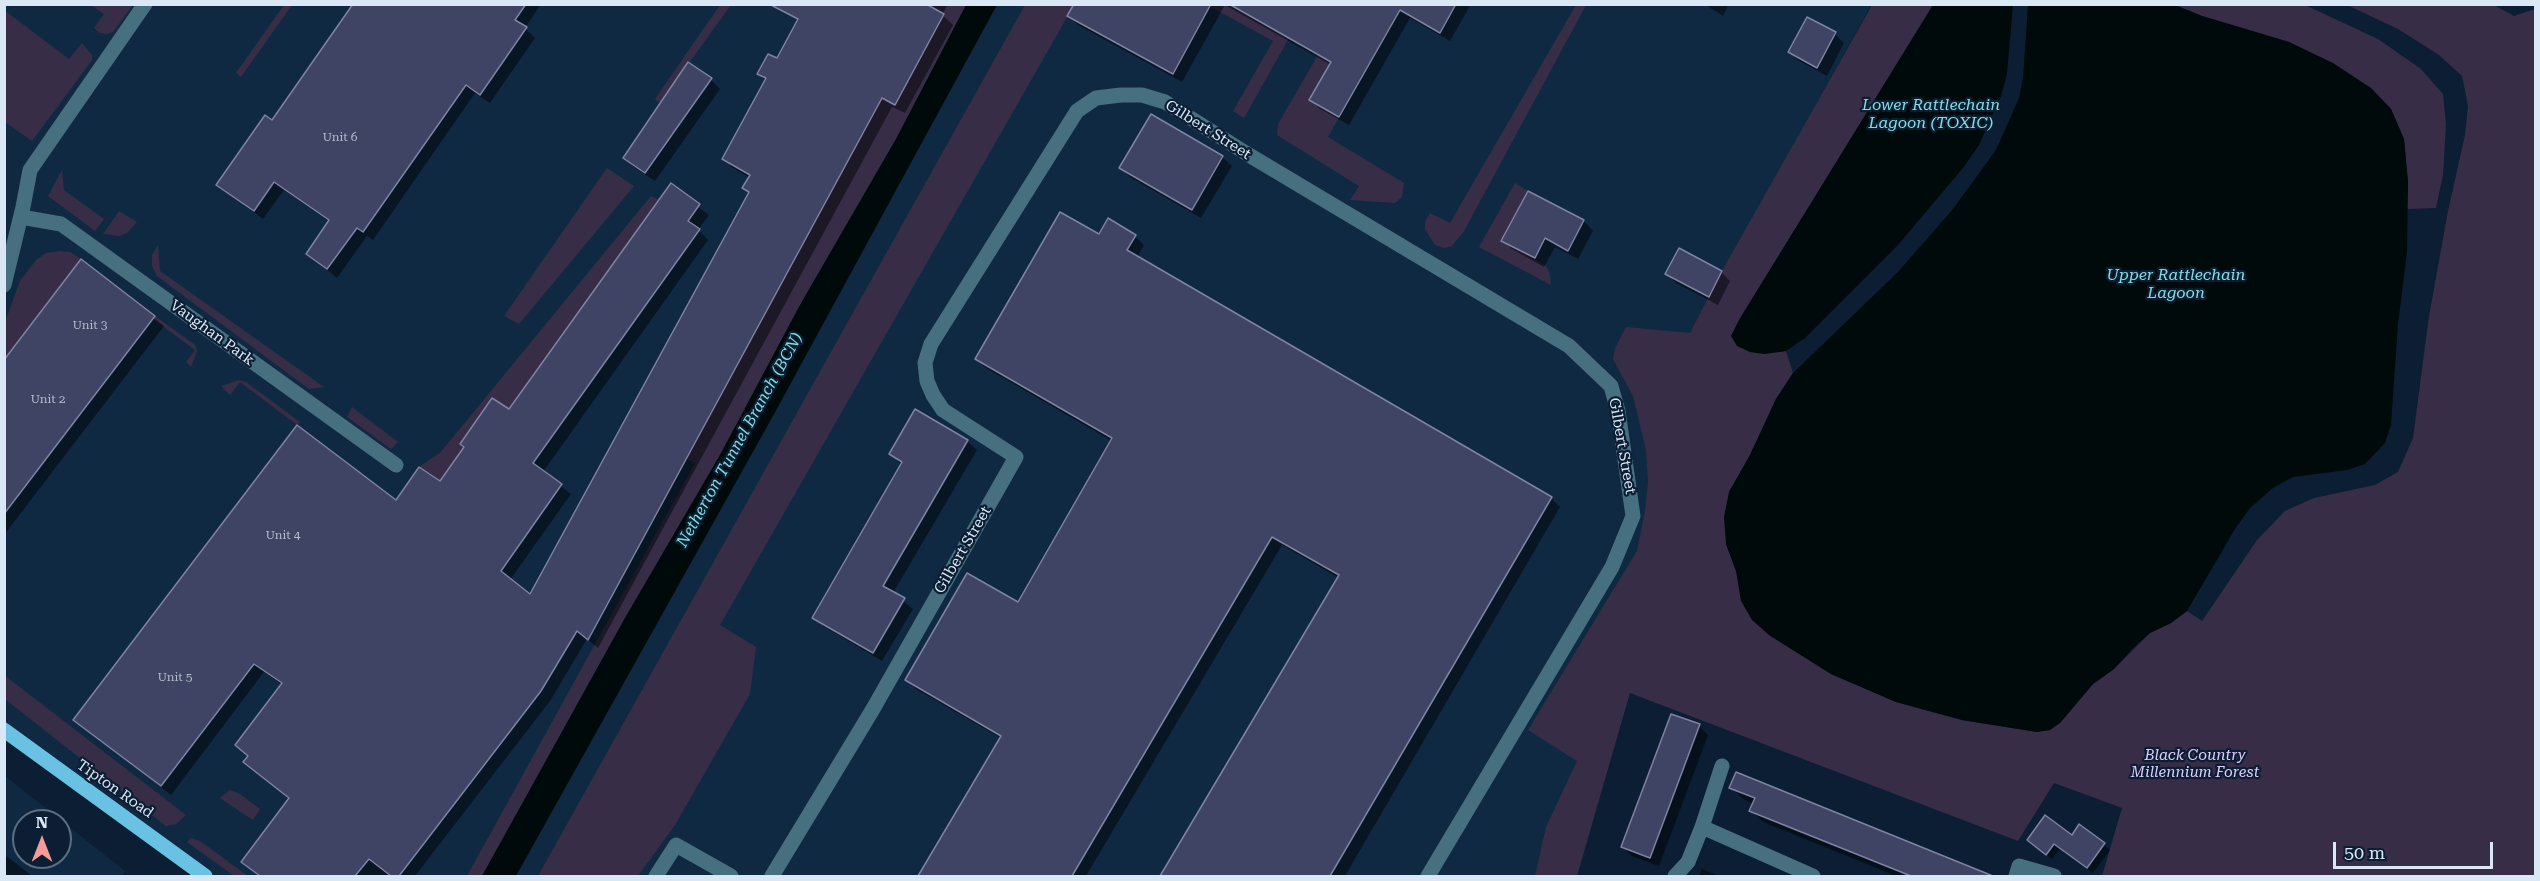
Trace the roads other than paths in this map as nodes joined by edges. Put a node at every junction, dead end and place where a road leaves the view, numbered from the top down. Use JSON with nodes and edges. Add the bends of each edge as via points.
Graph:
{"nodes":[{"id":1,"x":145,"y":4,"type":"edge"},
{"id":2,"x":21,"y":217,"type":"junction"},
{"id":3,"x":4,"y":285,"type":"edge"},
{"id":4,"x":396,"y":465,"type":"dead end"},
{"id":5,"x":4,"y":730,"type":"edge"},
{"id":6,"x":1722,"y":766,"type":"dead end"},
{"id":7,"x":1702,"y":828,"type":"junction"},
{"id":8,"x":205,"y":876,"type":"edge"},
{"id":9,"x":656,"y":876,"type":"edge"},
{"id":10,"x":731,"y":876,"type":"edge"},
{"id":11,"x":772,"y":876,"type":"edge"},
{"id":12,"x":1428,"y":876,"type":"edge"},
{"id":13,"x":1675,"y":876,"type":"edge"},
{"id":14,"x":1813,"y":876,"type":"edge"},
{"id":15,"x":2016,"y":876,"type":"edge"},
{"id":16,"x":2054,"y":876,"type":"edge"}],
"edges":[{"from":1,"to":2,"type":"street","via":[[30,170]]},
{"from":2,"to":3,"type":"street"},
{"from":2,"to":4,"type":"street","name":"Vaughan Park","via":[[61,224]]},
{"from":5,"to":8,"type":"main road","name":"Tipton Road"},
{"from":6,"to":7,"type":"street"},
{"from":7,"to":13,"type":"street","via":[[1688,862]]},
{"from":7,"to":14,"type":"street"},
{"from":9,"to":10,"type":"street","via":[[676,845]]},
{"from":11,"to":12,"type":"street","name":"Gilbert Street","via":[[873,709],[1016,457],[943,410],[927,381],[925,363],[931,344],[1077,111],[1096,98],[1121,94],[1165,102],[1569,346],[1611,386],[1633,516],[1612,567]]},
{"from":15,"to":16,"type":"street","via":[[2019,866]]}]}
